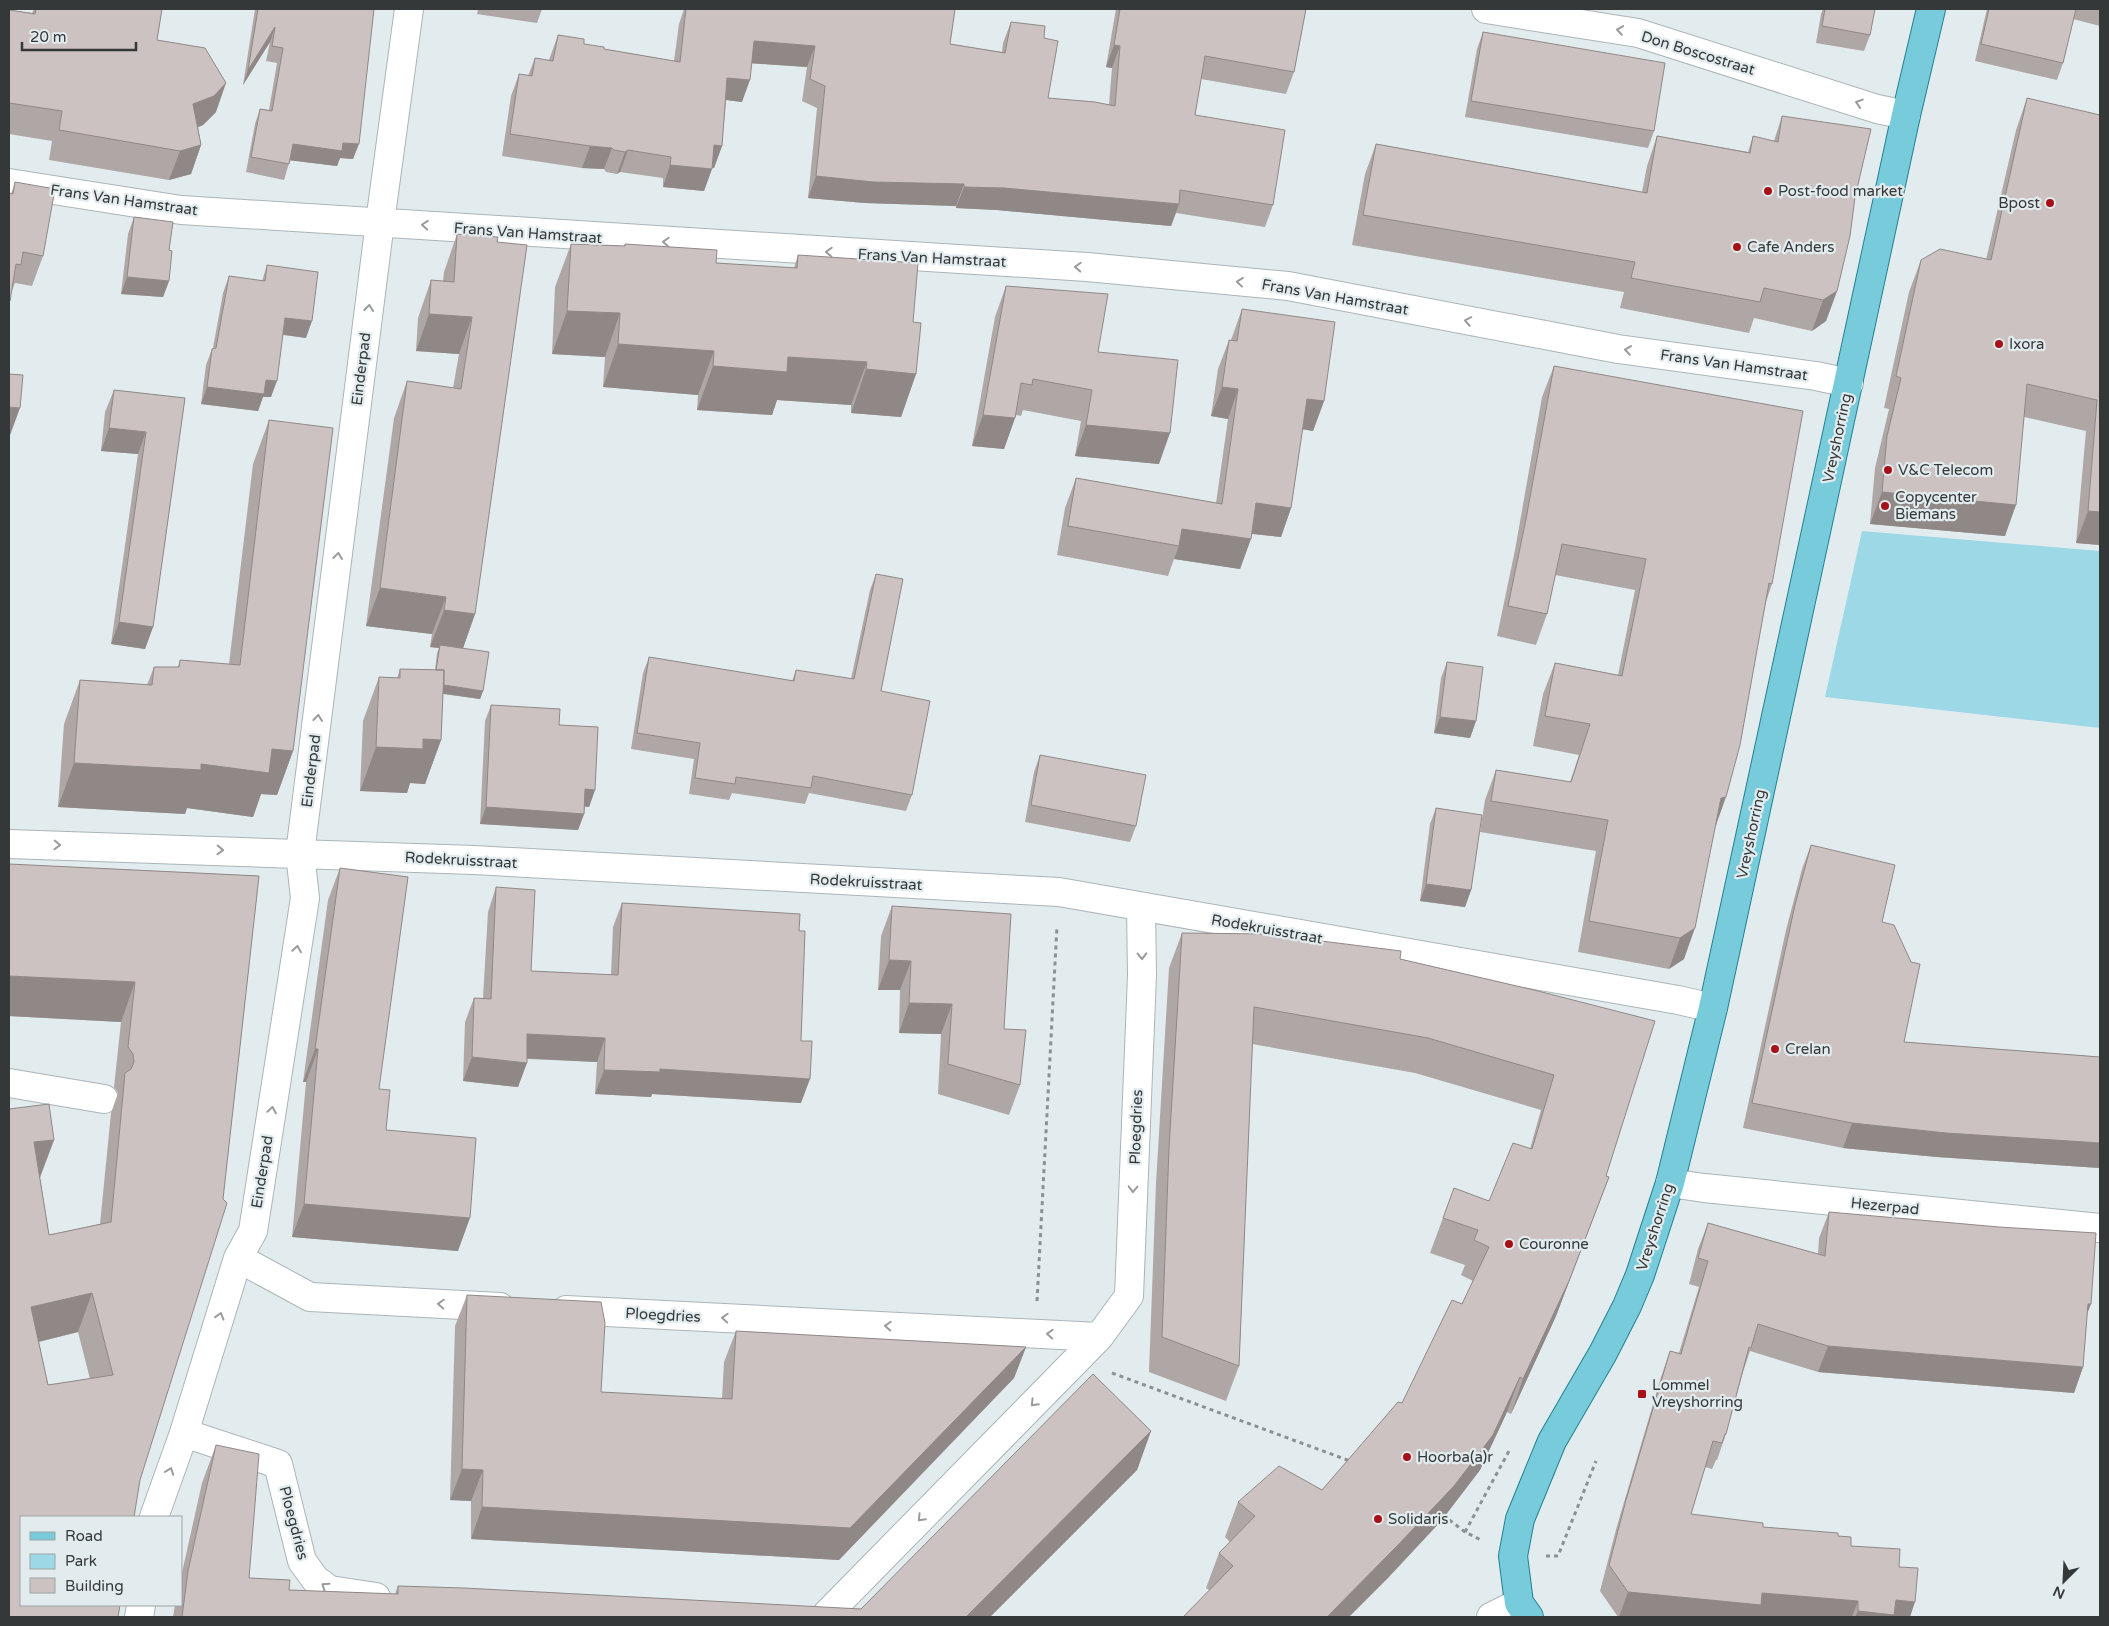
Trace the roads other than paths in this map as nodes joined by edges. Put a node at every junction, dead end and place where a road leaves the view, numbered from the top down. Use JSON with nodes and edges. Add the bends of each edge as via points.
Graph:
{"nodes":[{"id":1,"x":409,"y":9,"type":"edge"},
{"id":2,"x":1486,"y":9,"type":"edge"},
{"id":3,"x":1931,"y":9,"type":"edge"},
{"id":4,"x":1906,"y":115,"type":"junction"},
{"id":5,"x":9,"y":183,"type":"edge"},
{"id":6,"x":380,"y":222,"type":"junction"},
{"id":7,"x":1849,"y":383,"type":"junction"},
{"id":8,"x":9,"y":844,"type":"edge"},
{"id":9,"x":300,"y":853,"type":"junction"},
{"id":10,"x":1141,"y":908,"type":"junction"},
{"id":11,"x":1713,"y":1008,"type":"junction"},
{"id":12,"x":9,"y":1083,"type":"edge"},
{"id":13,"x":104,"y":1099,"type":"dead end"},
{"id":14,"x":1670,"y":1183,"type":"junction"},
{"id":15,"x":2100,"y":1228,"type":"edge"},
{"id":16,"x":238,"y":1258,"type":"junction"},
{"id":17,"x":1099,"y":1337,"type":"junction"},
{"id":18,"x":184,"y":1433,"type":"junction"},
{"id":19,"x":154,"y":1516,"type":"edge"},
{"id":20,"x":404,"y":1599,"type":"edge"},
{"id":21,"x":1524,"y":1610,"type":"edge"},
{"id":22,"x":824,"y":1617,"type":"edge"},
{"id":23,"x":1491,"y":1617,"type":"edge"}],
"edges":[{"from":1,"to":6,"type":"street","name":"Einderpad"},
{"from":4,"to":2,"type":"street","name":"Don Boscostraat","one_way":true,"via":[[1876,109],[1638,33]]},
{"from":3,"to":4,"type":"main road","name":"Vreyshorring"},
{"from":4,"to":7,"type":"main road","name":"Vreyshorring"},
{"from":5,"to":6,"type":"street","name":"Frans Van Hamstraat","via":[[181,210]]},
{"from":7,"to":6,"type":"street","name":"Frans Van Hamstraat","one_way":true,"via":[[1618,349],[1288,286],[1086,267]]},
{"from":9,"to":6,"type":"street","name":"Einderpad","one_way":true},
{"from":7,"to":11,"type":"main road","name":"Vreyshorring"},
{"from":8,"to":9,"type":"street","name":"Rodekruisstraat","one_way":true},
{"from":9,"to":10,"type":"street","name":"Rodekruisstraat","via":[[1059,892]]},
{"from":16,"to":9,"type":"street","name":"Einderpad","one_way":true,"via":[[253,1232],[306,898]]},
{"from":10,"to":11,"type":"street","name":"Rodekruisstraat"},
{"from":10,"to":17,"type":"street","name":"Ploegdries","one_way":true,"via":[[1142,975],[1128,1296]]},
{"from":11,"to":14,"type":"main road","name":"Vreyshorring"},
{"from":12,"to":13,"type":"street"},
{"from":14,"to":15,"type":"street","name":"Hezerpad"},
{"from":14,"to":21,"type":"main road","name":"Vreyshorring","via":[[1627,1306],[1552,1441],[1520,1519],[1513,1556]]},
{"from":17,"to":16,"type":"street","name":"Ploegdries","one_way":true,"via":[[310,1297]]},
{"from":18,"to":16,"type":"street","name":"Einderpad","one_way":true},
{"from":17,"to":22,"type":"street","name":"Ploegdries","one_way":true},
{"from":19,"to":18,"type":"street","name":"Einderpad","one_way":true},
{"from":20,"to":18,"type":"street","name":"Ploegdries","one_way":true,"via":[[330,1590],[315,1579],[302,1561],[278,1464]]},
{"from":21,"to":23,"type":"street","name":"Vreyshorring"}]}
